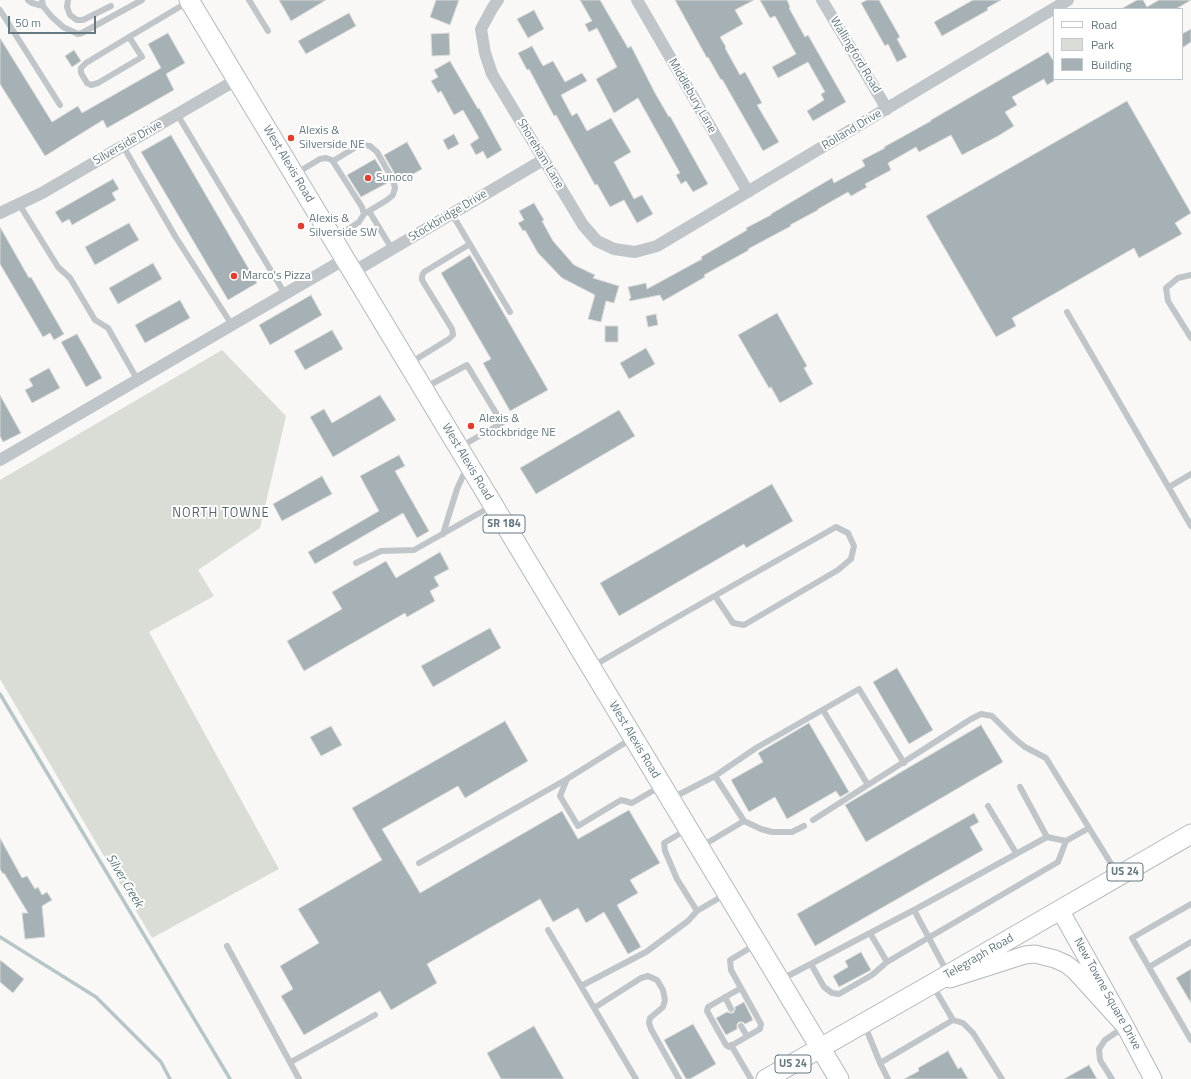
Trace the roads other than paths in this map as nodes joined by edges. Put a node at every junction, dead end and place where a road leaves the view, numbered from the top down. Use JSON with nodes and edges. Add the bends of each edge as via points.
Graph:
{"nodes":[{"id":1,"x":28,"y":0,"type":"edge"},
{"id":2,"x":38,"y":0,"type":"edge"},
{"id":3,"x":68,"y":0,"type":"edge"},
{"id":4,"x":142,"y":0,"type":"edge"},
{"id":5,"x":249,"y":0,"type":"edge"},
{"id":6,"x":498,"y":0,"type":"edge"},
{"id":7,"x":637,"y":0,"type":"edge"},
{"id":8,"x":822,"y":0,"type":"edge"},
{"id":9,"x":1068,"y":0,"type":"edge"},
{"id":10,"x":189,"y":1,"type":"edge"},
{"id":11,"x":42,"y":3,"type":"edge"},
{"id":12,"x":1053,"y":4,"type":"edge"},
{"id":13,"x":111,"y":6,"type":"dead end"},
{"id":14,"x":0,"y":10,"type":"edge"},
{"id":15,"x":268,"y":31,"type":"dead end"},
{"id":16,"x":129,"y":37,"type":"junction"},
{"id":17,"x":236,"y":80,"type":"junction"},
{"id":18,"x":60,"y":105,"type":"dead end"},
{"id":19,"x":887,"y":109,"type":"junction"},
{"id":20,"x":177,"y":114,"type":"junction"},
{"id":21,"x":123,"y":146,"type":"junction"},
{"id":22,"x":543,"y":160,"type":"junction"},
{"id":23,"x":333,"y":161,"type":"junction"},
{"id":24,"x":294,"y":174,"type":"junction"},
{"id":25,"x":748,"y":192,"type":"junction"},
{"id":26,"x":19,"y":204,"type":"junction"},
{"id":27,"x":366,"y":212,"type":"junction"},
{"id":28,"x":0,"y":214,"type":"edge"},
{"id":29,"x":452,"y":214,"type":"junction"},
{"id":30,"x":333,"y":239,"type":"junction"},
{"id":31,"x":470,"y":244,"type":"junction"},
{"id":32,"x":392,"y":249,"type":"junction"},
{"id":33,"x":632,"y":251,"type":"joint"},
{"id":34,"x":349,"y":265,"type":"junction"},
{"id":35,"x":1191,"y":275,"type":"edge"},
{"id":36,"x":285,"y":294,"type":"junction"},
{"id":37,"x":510,"y":312,"type":"dead end"},
{"id":38,"x":1067,"y":312,"type":"dead end"},
{"id":39,"x":232,"y":325,"type":"junction"},
{"id":40,"x":1191,"y":338,"type":"edge"},
{"id":41,"x":408,"y":364,"type":"junction"},
{"id":42,"x":137,"y":379,"type":"junction"},
{"id":43,"x":423,"y":389,"type":"junction"},
{"id":44,"x":459,"y":448,"type":"junction"},
{"id":45,"x":0,"y":460,"type":"edge"},
{"id":46,"x":468,"y":464,"type":"junction"},
{"id":47,"x":1191,"y":474,"type":"edge"},
{"id":48,"x":1168,"y":487,"type":"junction"},
{"id":49,"x":493,"y":505,"type":"junction"},
{"id":50,"x":1191,"y":526,"type":"edge"},
{"id":51,"x":443,"y":534,"type":"junction"},
{"id":52,"x":356,"y":563,"type":"dead end"},
{"id":53,"x":715,"y":596,"type":"junction"},
{"id":54,"x":590,"y":668,"type":"junction"},
{"id":55,"x":823,"y":710,"type":"junction"},
{"id":56,"x":632,"y":738,"type":"junction"},
{"id":57,"x":904,"y":763,"type":"junction"},
{"id":58,"x":715,"y":776,"type":"junction"},
{"id":59,"x":567,"y":778,"type":"junction"},
{"id":60,"x":868,"y":785,"type":"junction"},
{"id":61,"x":1020,"y":787,"type":"dead end"},
{"id":62,"x":665,"y":793,"type":"junction"},
{"id":63,"x":988,"y":806,"type":"dead end"},
{"id":64,"x":813,"y":820,"type":"dead end"},
{"id":65,"x":744,"y":821,"type":"junction"},
{"id":66,"x":804,"y":826,"type":"dead end"},
{"id":67,"x":1089,"y":828,"type":"junction"},
{"id":68,"x":687,"y":829,"type":"junction"},
{"id":69,"x":1191,"y":834,"type":"edge"},
{"id":70,"x":1047,"y":836,"type":"junction"},
{"id":71,"x":1066,"y":841,"type":"junction"},
{"id":72,"x":698,"y":848,"type":"junction"},
{"id":73,"x":1016,"y":853,"type":"junction"},
{"id":74,"x":419,"y":863,"type":"dead end"},
{"id":75,"x":1118,"y":876,"type":"junction"},
{"id":76,"x":726,"y":894,"type":"junction"},
{"id":77,"x":1191,"y":904,"type":"edge"},
{"id":78,"x":914,"y":910,"type":"junction"},
{"id":79,"x":1060,"y":910,"type":"junction"},
{"id":80,"x":697,"y":911,"type":"junction"},
{"id":81,"x":548,"y":930,"type":"dead end"},
{"id":82,"x":870,"y":933,"type":"junction"},
{"id":83,"x":929,"y":938,"type":"junction"},
{"id":84,"x":1191,"y":942,"type":"edge"},
{"id":85,"x":757,"y":944,"type":"junction"},
{"id":86,"x":228,"y":946,"type":"dead end"},
{"id":87,"x":887,"y":962,"type":"junction"},
{"id":88,"x":811,"y":964,"type":"junction"},
{"id":89,"x":1148,"y":967,"type":"junction"},
{"id":90,"x":948,"y":974,"type":"junction"},
{"id":91,"x":778,"y":980,"type":"junction"},
{"id":92,"x":932,"y":984,"type":"junction"},
{"id":93,"x":581,"y":986,"type":"junction"},
{"id":94,"x":741,"y":988,"type":"junction"},
{"id":95,"x":725,"y":998,"type":"junction"},
{"id":96,"x":594,"y":1008,"type":"junction"},
{"id":97,"x":731,"y":1009,"type":"dead end"},
{"id":98,"x":375,"y":1015,"type":"dead end"},
{"id":99,"x":953,"y":1020,"type":"junction"},
{"id":100,"x":863,"y":1023,"type":"junction"},
{"id":101,"x":741,"y":1026,"type":"dead end"},
{"id":102,"x":1125,"y":1026,"type":"junction"},
{"id":103,"x":747,"y":1036,"type":"junction"},
{"id":104,"x":1191,"y":1040,"type":"edge"},
{"id":105,"x":731,"y":1045,"type":"junction"},
{"id":106,"x":820,"y":1048,"type":"junction"},
{"id":107,"x":291,"y":1062,"type":"junction"},
{"id":108,"x":880,"y":1064,"type":"junction"},
{"id":109,"x":299,"y":1079,"type":"edge"},
{"id":110,"x":636,"y":1079,"type":"edge"},
{"id":111,"x":679,"y":1079,"type":"edge"},
{"id":112,"x":751,"y":1079,"type":"edge"},
{"id":113,"x":766,"y":1079,"type":"edge"},
{"id":114,"x":839,"y":1079,"type":"edge"},
{"id":115,"x":888,"y":1079,"type":"edge"},
{"id":116,"x":1002,"y":1079,"type":"edge"},
{"id":117,"x":1112,"y":1079,"type":"edge"},
{"id":118,"x":1153,"y":1079,"type":"edge"}],
"edges":[{"from":1,"to":11,"type":"lane","via":[[32,3]]},
{"from":2,"to":11,"type":"lane"},
{"from":3,"to":13,"type":"lane","via":[[70,15],[77,20],[88,18]]},
{"from":4,"to":11,"type":"lane","via":[[78,34],[63,27]]},
{"from":5,"to":15,"type":"lane"},
{"from":6,"to":22,"type":"street","name":"Shoreham Lane","via":[[481,29],[485,53],[492,74]]},
{"from":7,"to":25,"type":"street","name":"Middlebury Lane"},
{"from":8,"to":19,"type":"street","name":"Wallingford Road"},
{"from":9,"to":12,"type":"street","name":"Rolland Drive"},
{"from":10,"to":16,"type":"lane"},
{"from":10,"to":17,"type":"main road","name":"West Alexis Road","number":"SR 184"},
{"from":12,"to":19,"type":"street","name":"Rolland Drive"},
{"from":14,"to":18,"type":"lane"},
{"from":16,"to":16,"type":"lane","via":[[86,63],[81,73],[88,83],[98,83],[142,58]]},
{"from":17,"to":20,"type":"street","name":"Silverside Drive"},
{"from":17,"to":24,"type":"main road","name":"West Alexis Road","number":"SR 184"},
{"from":19,"to":25,"type":"street","name":"Rolland Drive"},
{"from":20,"to":21,"type":"street","name":"Silverside Drive"},
{"from":20,"to":36,"type":"lane"},
{"from":21,"to":26,"type":"street","name":"Silverside Drive"},
{"from":21,"to":39,"type":"lane","via":[[175,236]]},
{"from":22,"to":29,"type":"street","name":"Stockbridge Drive"},
{"from":22,"to":33,"type":"street","name":"Shoreham Lane","via":[[583,225],[597,241],[614,249]]},
{"from":23,"to":24,"type":"lane","via":[[320,159]]},
{"from":23,"to":27,"type":"lane"},
{"from":23,"to":27,"type":"lane","via":[[363,145],[370,146],[377,152],[395,188],[393,195],[387,200]]},
{"from":24,"to":30,"type":"main road","name":"West Alexis Road","number":"SR 184"},
{"from":25,"to":33,"type":"street","name":"Rolland Drive","via":[[656,246]]},
{"from":26,"to":28,"type":"street","name":"Silverside Drive"},
{"from":26,"to":42,"type":"lane","via":[[58,267],[70,278],[95,320],[108,328]]},
{"from":27,"to":30,"type":"lane","via":[[359,222]]},
{"from":27,"to":32,"type":"lane"},
{"from":29,"to":31,"type":"lane"},
{"from":29,"to":32,"type":"street","name":"Stockbridge Drive"},
{"from":30,"to":34,"type":"main road","name":"West Alexis Road","number":"SR 184"},
{"from":31,"to":37,"type":"lane"},
{"from":31,"to":41,"type":"lane","via":[[424,272],[422,280],[452,329],[453,335]]},
{"from":32,"to":34,"type":"street","name":"Stockbridge Drive"},
{"from":34,"to":36,"type":"street"},
{"from":34,"to":41,"type":"main road","name":"West Alexis Road","number":"SR 184"},
{"from":35,"to":40,"type":"lane","via":[[1178,278],[1166,288],[1168,301]]},
{"from":36,"to":39,"type":"street"},
{"from":38,"to":48,"type":"lane"},
{"from":39,"to":42,"type":"street"},
{"from":41,"to":43,"type":"main road","name":"West Alexis Road","number":"SR 184"},
{"from":42,"to":45,"type":"street"},
{"from":43,"to":44,"type":"main road","name":"West Alexis Road","number":"SR 184"},
{"from":43,"to":44,"type":"lane","via":[[467,365],[502,423]]},
{"from":44,"to":46,"type":"main road","name":"West Alexis Road","number":"SR 184"},
{"from":46,"to":49,"type":"main road","name":"West Alexis Road","number":"SR 184"},
{"from":46,"to":51,"type":"lane"},
{"from":47,"to":48,"type":"lane"},
{"from":48,"to":50,"type":"lane"},
{"from":49,"to":51,"type":"lane"},
{"from":49,"to":54,"type":"main road","name":"West Alexis Road","number":"SR 184"},
{"from":51,"to":52,"type":"lane","via":[[414,550],[381,551]]},
{"from":53,"to":53,"type":"lane","via":[[836,527],[848,533],[854,546],[851,559],[838,570],[744,625],[733,623]]},
{"from":53,"to":54,"type":"lane"},
{"from":54,"to":56,"type":"main road","name":"West Alexis Road","number":"SR 184"},
{"from":55,"to":57,"type":"lane","via":[[859,689]]},
{"from":55,"to":58,"type":"lane","via":[[756,748]]},
{"from":55,"to":60,"type":"lane"},
{"from":56,"to":59,"type":"lane"},
{"from":56,"to":62,"type":"main road","name":"West Alexis Road","number":"SR 184"},
{"from":57,"to":60,"type":"lane"},
{"from":57,"to":67,"type":"lane","via":[[971,719],[981,714],[992,716],[1014,738],[1046,758]]},
{"from":58,"to":62,"type":"lane"},
{"from":58,"to":65,"type":"lane"},
{"from":59,"to":62,"type":"lane","via":[[560,796],[578,826],[621,800],[632,803]]},
{"from":59,"to":74,"type":"lane"},
{"from":60,"to":64,"type":"lane"},
{"from":61,"to":70,"type":"lane"},
{"from":62,"to":68,"type":"main road","name":"West Alexis Road","number":"SR 184"},
{"from":63,"to":73,"type":"lane"},
{"from":65,"to":66,"type":"lane","via":[[772,832],[792,832]]},
{"from":65,"to":72,"type":"lane"},
{"from":67,"to":71,"type":"lane"},
{"from":67,"to":75,"type":"lane"},
{"from":68,"to":72,"type":"main road","name":"West Alexis Road","number":"SR 184"},
{"from":68,"to":80,"type":"lane","via":[[664,844],[677,880]]},
{"from":69,"to":75,"type":"main road","name":"Telegraph Road","number":"US 24"},
{"from":70,"to":71,"type":"lane"},
{"from":70,"to":73,"type":"lane"},
{"from":71,"to":83,"type":"lane","via":[[1058,862]]},
{"from":72,"to":76,"type":"main road","name":"West Alexis Road","number":"SR 184"},
{"from":73,"to":78,"type":"lane"},
{"from":75,"to":79,"type":"main road","name":"Telegraph Road","number":"US 24"},
{"from":76,"to":80,"type":"lane"},
{"from":76,"to":85,"type":"main road","name":"West Alexis Road","number":"SR 184"},
{"from":77,"to":89,"type":"lane","via":[[1132,938]]},
{"from":78,"to":82,"type":"lane"},
{"from":78,"to":83,"type":"lane"},
{"from":79,"to":90,"type":"main road","name":"Telegraph Road","number":"US 24"},
{"from":79,"to":102,"type":"street","name":"New Towne Square Drive"},
{"from":80,"to":93,"type":"lane","via":[[688,921],[646,952]]},
{"from":81,"to":93,"type":"lane"},
{"from":82,"to":87,"type":"lane"},
{"from":82,"to":88,"type":"lane"},
{"from":83,"to":87,"type":"lane"},
{"from":83,"to":90,"type":"lane"},
{"from":84,"to":89,"type":"lane"},
{"from":85,"to":91,"type":"main road","name":"West Alexis Road","number":"SR 184"},
{"from":85,"to":94,"type":"lane","via":[[730,960],[731,970]]},
{"from":86,"to":107,"type":"lane"},
{"from":87,"to":88,"type":"lane","via":[[872,975],[839,994],[832,993],[824,987]]},
{"from":88,"to":91,"type":"lane"},
{"from":89,"to":104,"type":"lane"},
{"from":90,"to":92,"type":"main road","name":"Telegraph Road","number":"US 24"},
{"from":91,"to":106,"type":"main road","name":"West Alexis Road","number":"SR 184"},
{"from":92,"to":99,"type":"lane"},
{"from":92,"to":100,"type":"main road","name":"Telegraph Road","number":"US 24"},
{"from":92,"to":102,"type":"street","via":[[1025,955],[1043,955],[1055,958],[1075,971]]},
{"from":93,"to":96,"type":"lane"},
{"from":94,"to":95,"type":"lane"},
{"from":94,"to":103,"type":"lane","via":[[761,1024],[760,1029]]},
{"from":95,"to":97,"type":"lane"},
{"from":95,"to":105,"type":"lane","via":[[708,1007],[707,1011],[726,1045]]},
{"from":96,"to":110,"type":"lane"},
{"from":96,"to":111,"type":"lane","via":[[641,978],[648,976],[657,980],[665,1000],[663,1007],[650,1018],[649,1023]]},
{"from":98,"to":107,"type":"lane"},
{"from":99,"to":108,"type":"lane"},
{"from":99,"to":116,"type":"lane","via":[[963,1023],[973,1033]]},
{"from":100,"to":106,"type":"main road","name":"Telegraph Road","number":"US 24"},
{"from":100,"to":108,"type":"lane"},
{"from":101,"to":103,"type":"lane"},
{"from":102,"to":117,"type":"lane","via":[[1105,1040],[1099,1049],[1100,1060]]},
{"from":102,"to":118,"type":"street","name":"New Towne Square Drive"},
{"from":103,"to":105,"type":"lane"},
{"from":105,"to":112,"type":"lane"},
{"from":106,"to":113,"type":"main road","name":"Telegraph Road","number":"US 24"},
{"from":106,"to":114,"type":"main road","number":"SR 184"},
{"from":107,"to":109,"type":"lane"},
{"from":108,"to":115,"type":"lane"}]}
